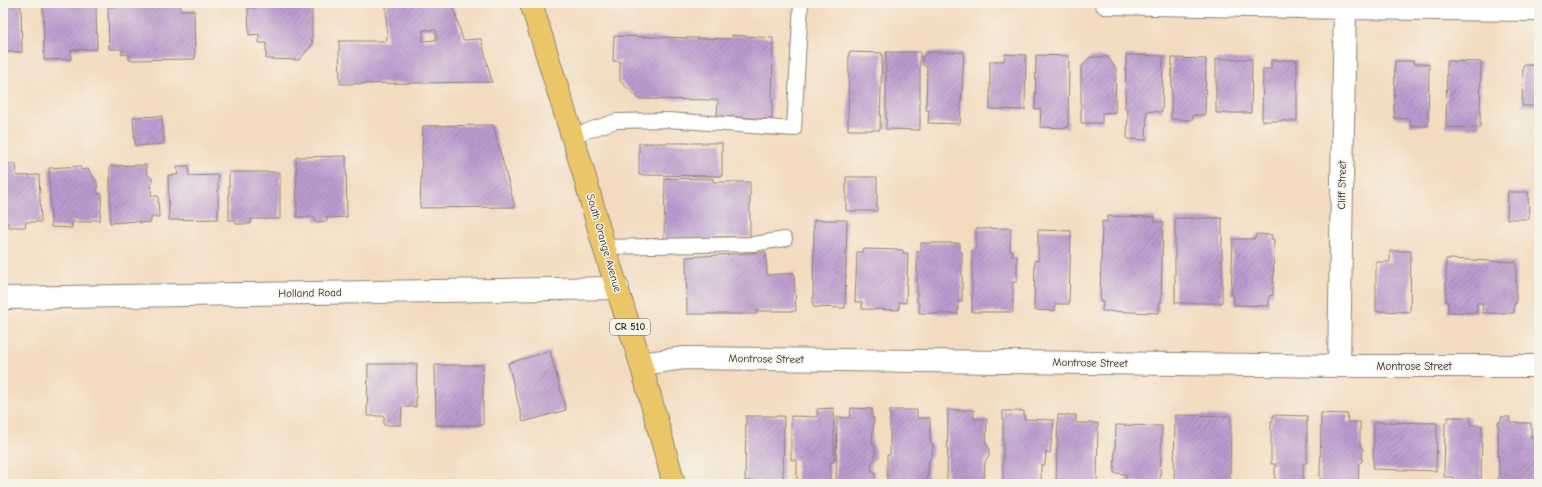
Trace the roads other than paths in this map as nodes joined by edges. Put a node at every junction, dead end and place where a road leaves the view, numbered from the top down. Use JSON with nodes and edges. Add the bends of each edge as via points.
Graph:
{"nodes":[{"id":1,"x":531,"y":3,"type":"edge"},
{"id":2,"x":801,"y":3,"type":"edge"},
{"id":3,"x":1106,"y":3,"type":"edge"},
{"id":4,"x":1344,"y":5,"type":"edge"},
{"id":5,"x":1539,"y":10,"type":"edge"},
{"id":6,"x":572,"y":136,"type":"junction"},
{"id":7,"x":786,"y":239,"type":"dead end"},
{"id":8,"x":604,"y":247,"type":"junction"},
{"id":9,"x":618,"y":288,"type":"junction"},
{"id":10,"x":3,"y":298,"type":"edge"},
{"id":11,"x":641,"y":364,"type":"junction"},
{"id":12,"x":1339,"y":366,"type":"junction"},
{"id":13,"x":1539,"y":366,"type":"edge"},
{"id":14,"x":674,"y":484,"type":"edge"}],
"edges":[{"from":1,"to":6,"type":"main road","name":"South Orange Avenue","number":"CR 510"},
{"from":2,"to":6,"type":"lane","via":[[794,129],[668,120],[616,121]]},
{"from":3,"to":4,"type":"street"},
{"from":4,"to":5,"type":"street"},
{"from":4,"to":12,"type":"street","name":"Cliff Street"},
{"from":6,"to":8,"type":"main road","name":"South Orange Avenue","number":"CR 510"},
{"from":7,"to":8,"type":"lane","via":[[753,244]]},
{"from":8,"to":9,"type":"main road","name":"South Orange Avenue","number":"CR 510"},
{"from":9,"to":10,"type":"street","name":"Holland Road"},
{"from":9,"to":11,"type":"main road","name":"South Orange Avenue","number":"CR 510"},
{"from":11,"to":12,"type":"street","name":"Montrose Street","via":[[684,358]]},
{"from":11,"to":14,"type":"main road","name":"South Orange Avenue","number":"CR 510"},
{"from":12,"to":13,"type":"street","name":"Montrose Street"}]}
